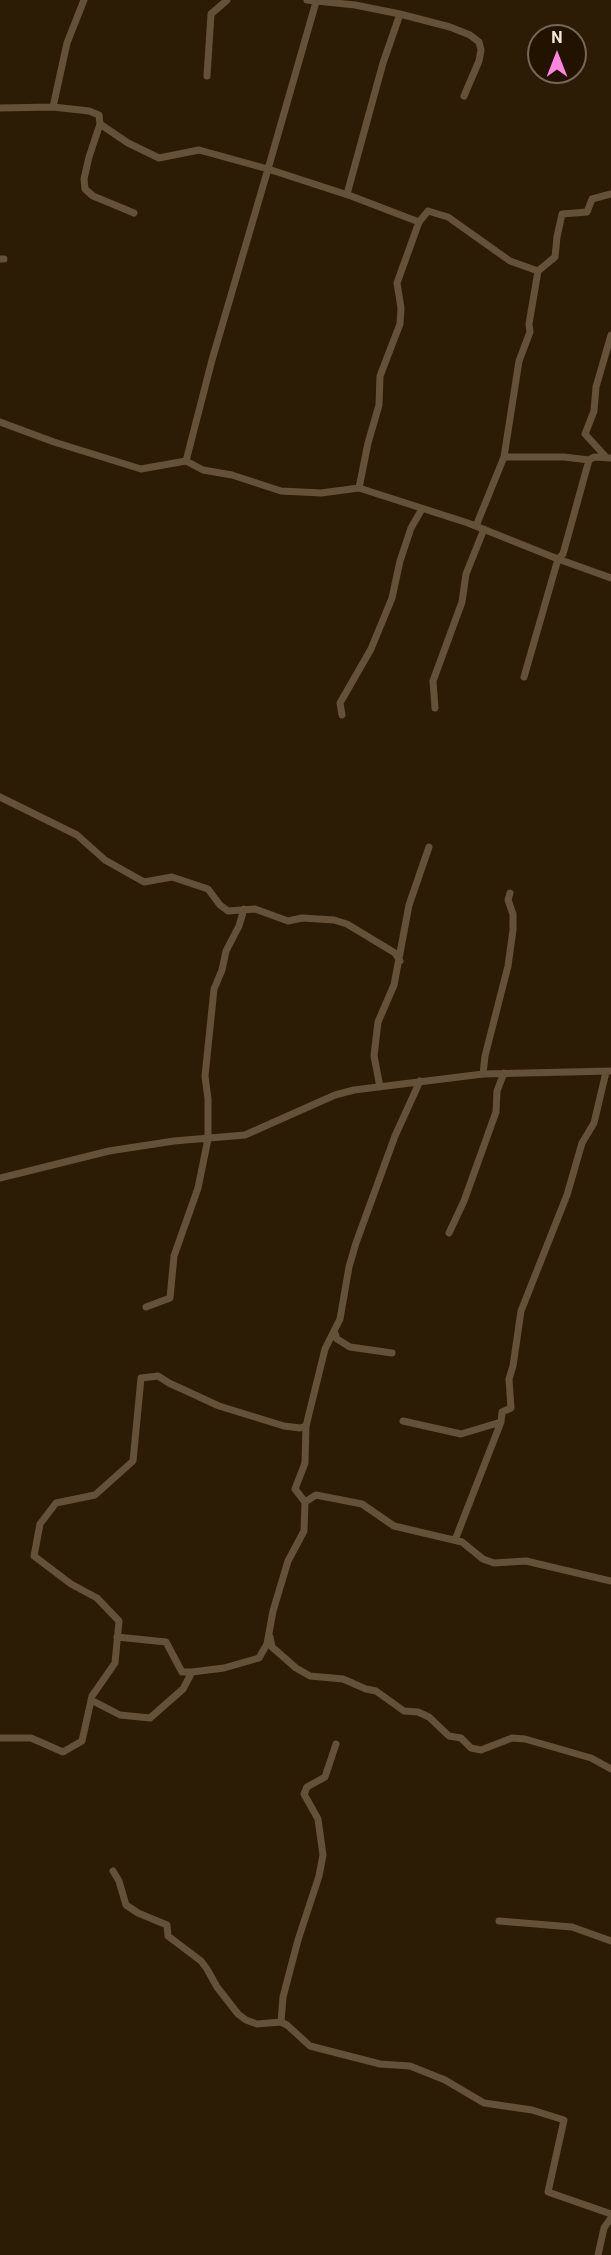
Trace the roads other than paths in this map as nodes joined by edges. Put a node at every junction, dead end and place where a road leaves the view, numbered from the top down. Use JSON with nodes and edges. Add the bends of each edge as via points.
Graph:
{"nodes":[{"id":1,"x":84,"y":0,"type":"edge"},
{"id":2,"x":226,"y":0,"type":"edge"},
{"id":3,"x":307,"y":0,"type":"edge"},
{"id":4,"x":315,"y":1,"type":"edge"},
{"id":5,"x":400,"y":14,"type":"junction"},
{"id":6,"x":207,"y":76,"type":"dead end"},
{"id":7,"x":464,"y":96,"type":"dead end"},
{"id":8,"x":53,"y":107,"type":"junction"},
{"id":9,"x":0,"y":108,"type":"edge"},
{"id":10,"x":100,"y":124,"type":"junction"},
{"id":11,"x":267,"y":169,"type":"junction"},
{"id":12,"x":346,"y":194,"type":"junction"},
{"id":13,"x":611,"y":194,"type":"edge"},
{"id":14,"x":134,"y":213,"type":"dead end"},
{"id":15,"x":419,"y":222,"type":"junction"},
{"id":16,"x":538,"y":271,"type":"junction"},
{"id":17,"x":611,"y":335,"type":"edge"},
{"id":18,"x":0,"y":422,"type":"edge"},
{"id":19,"x":504,"y":457,"type":"junction"},
{"id":20,"x":608,"y":458,"type":"edge"},
{"id":21,"x":589,"y":460,"type":"junction"},
{"id":22,"x":186,"y":461,"type":"junction"},
{"id":23,"x":358,"y":488,"type":"junction"},
{"id":24,"x":422,"y":509,"type":"junction"},
{"id":25,"x":476,"y":526,"type":"junction"},
{"id":26,"x":484,"y":530,"type":"junction"},
{"id":27,"x":558,"y":559,"type":"junction"},
{"id":28,"x":611,"y":578,"type":"edge"},
{"id":29,"x":524,"y":677,"type":"dead end"},
{"id":30,"x":435,"y":708,"type":"dead end"},
{"id":31,"x":342,"y":715,"type":"dead end"},
{"id":32,"x":0,"y":798,"type":"edge"},
{"id":33,"x":429,"y":847,"type":"dead end"},
{"id":34,"x":510,"y":892,"type":"dead end"},
{"id":35,"x":244,"y":909,"type":"junction"},
{"id":36,"x":403,"y":938,"type":"junction"},
{"id":37,"x":386,"y":947,"type":"junction"},
{"id":38,"x":400,"y":961,"type":"junction"},
{"id":39,"x":608,"y":1071,"type":"edge"},
{"id":40,"x":504,"y":1073,"type":"junction"},
{"id":41,"x":483,"y":1074,"type":"junction"},
{"id":42,"x":420,"y":1080,"type":"junction"},
{"id":43,"x":380,"y":1087,"type":"junction"},
{"id":44,"x":208,"y":1138,"type":"junction"},
{"id":45,"x":1,"y":1179,"type":"edge"},
{"id":46,"x":449,"y":1233,"type":"dead end"},
{"id":47,"x":146,"y":1307,"type":"dead end"},
{"id":48,"x":334,"y":1330,"type":"junction"},
{"id":49,"x":392,"y":1353,"type":"dead end"},
{"id":50,"x":402,"y":1421,"type":"dead end"},
{"id":51,"x":501,"y":1422,"type":"junction"},
{"id":52,"x":306,"y":1426,"type":"junction"},
{"id":53,"x":305,"y":1502,"type":"junction"},
{"id":54,"x":455,"y":1540,"type":"junction"},
{"id":55,"x":611,"y":1581,"type":"edge"},
{"id":56,"x":269,"y":1635,"type":"junction"},
{"id":57,"x":117,"y":1636,"type":"junction"},
{"id":58,"x":192,"y":1672,"type":"junction"},
{"id":59,"x":91,"y":1700,"type":"junction"},
{"id":60,"x":0,"y":1738,"type":"edge"},
{"id":61,"x":336,"y":1743,"type":"dead end"},
{"id":62,"x":611,"y":1769,"type":"edge"},
{"id":63,"x":113,"y":1871,"type":"dead end"},
{"id":64,"x":499,"y":1921,"type":"dead end"},
{"id":65,"x":611,"y":1941,"type":"edge"},
{"id":66,"x":280,"y":2022,"type":"junction"},
{"id":67,"x":611,"y":2216,"type":"edge"},
{"id":68,"x":597,"y":2255,"type":"edge"}],
"edges":[{"from":1,"to":8,"type":"street","via":[[67,44]]},
{"from":2,"to":6,"type":"street","via":[[211,14]]},
{"from":3,"to":4,"type":"street"},
{"from":4,"to":5,"type":"street","via":[[355,4]]},
{"from":4,"to":11,"type":"street"},
{"from":5,"to":7,"type":"street","via":[[450,27],[479,42],[479,61]]},
{"from":5,"to":12,"type":"street"},
{"from":8,"to":9,"type":"street"},
{"from":8,"to":10,"type":"street","via":[[89,111],[99,115]]},
{"from":10,"to":11,"type":"street","via":[[159,158],[199,150]]},
{"from":10,"to":14,"type":"street","via":[[89,157],[85,189]]},
{"from":11,"to":12,"type":"street"},
{"from":11,"to":22,"type":"street"},
{"from":12,"to":15,"type":"street"},
{"from":13,"to":16,"type":"street","via":[[592,199],[587,212],[562,214],[555,257]]},
{"from":15,"to":16,"type":"street","via":[[428,211],[448,217],[510,261]]},
{"from":15,"to":23,"type":"street","via":[[397,283],[400,324],[380,376],[379,405]]},
{"from":16,"to":19,"type":"street","via":[[530,332],[519,361]]},
{"from":17,"to":20,"type":"street","via":[[585,434]]},
{"from":18,"to":22,"type":"street","via":[[141,469]]},
{"from":19,"to":21,"type":"street"},
{"from":19,"to":25,"type":"street"},
{"from":20,"to":21,"type":"street"},
{"from":21,"to":27,"type":"street","via":[[563,554]]},
{"from":22,"to":23,"type":"street","via":[[203,470],[281,491],[321,493]]},
{"from":23,"to":24,"type":"street"},
{"from":24,"to":25,"type":"street"},
{"from":24,"to":31,"type":"street","via":[[411,528],[392,598],[371,649],[340,703]]},
{"from":25,"to":26,"type":"street"},
{"from":26,"to":27,"type":"street"},
{"from":26,"to":30,"type":"street","via":[[433,681]]},
{"from":27,"to":28,"type":"street"},
{"from":27,"to":29,"type":"street"},
{"from":32,"to":35,"type":"street","via":[[78,835],[105,860],[144,882],[172,877],[208,889],[228,911]]},
{"from":33,"to":36,"type":"street","via":[[409,905]]},
{"from":34,"to":41,"type":"street","via":[[507,900],[513,914],[513,930]]},
{"from":35,"to":37,"type":"street","via":[[288,921],[334,920]]},
{"from":35,"to":44,"type":"street","via":[[214,989],[205,1076]]},
{"from":36,"to":37,"type":"street"},
{"from":36,"to":38,"type":"street"},
{"from":37,"to":38,"type":"street"},
{"from":38,"to":43,"type":"street","via":[[378,1022],[374,1056]]},
{"from":39,"to":40,"type":"street"},
{"from":39,"to":51,"type":"street","via":[[594,1123],[582,1143],[567,1196],[521,1311],[509,1379],[511,1408],[502,1412]]},
{"from":40,"to":41,"type":"street"},
{"from":40,"to":46,"type":"street","via":[[497,1091],[496,1112]]},
{"from":41,"to":42,"type":"street"},
{"from":42,"to":43,"type":"street"},
{"from":42,"to":48,"type":"street","via":[[356,1243],[340,1319]]},
{"from":43,"to":44,"type":"street","via":[[335,1095],[245,1135]]},
{"from":44,"to":45,"type":"street","via":[[109,1151]]},
{"from":44,"to":47,"type":"street","via":[[198,1188],[174,1256],[170,1298]]},
{"from":48,"to":49,"type":"street","via":[[337,1339],[350,1347]]},
{"from":48,"to":52,"type":"street"},
{"from":50,"to":51,"type":"street","via":[[461,1434]]},
{"from":51,"to":54,"type":"street"},
{"from":52,"to":53,"type":"street","via":[[305,1463],[295,1489]]},
{"from":52,"to":57,"type":"street","via":[[285,1426],[219,1406],[158,1376],[141,1378],[133,1461],[95,1495],[56,1503],[40,1524],[34,1556],[97,1598],[118,1621]]},
{"from":53,"to":54,"type":"street","via":[[316,1495],[362,1504],[394,1526]]},
{"from":53,"to":56,"type":"street","via":[[304,1531],[288,1561]]},
{"from":54,"to":55,"type":"street","via":[[494,1563],[526,1562]]},
{"from":56,"to":58,"type":"street","via":[[259,1658]]},
{"from":56,"to":62,"type":"street","via":[[272,1647],[310,1676],[343,1679],[376,1691],[404,1711],[429,1717],[471,1749],[481,1750],[512,1738],[525,1739],[591,1758]]},
{"from":57,"to":58,"type":"street","via":[[165,1642],[183,1672]]},
{"from":57,"to":59,"type":"street","via":[[115,1663]]},
{"from":58,"to":59,"type":"street","via":[[183,1689],[150,1718],[120,1714]]},
{"from":59,"to":60,"type":"street","via":[[82,1742],[63,1752],[31,1738]]},
{"from":61,"to":66,"type":"street","via":[[325,1777],[304,1794],[318,1819],[323,1855],[283,1997]]},
{"from":63,"to":66,"type":"street","via":[[126,1905],[167,1925],[168,1936],[201,1961],[238,2014],[256,2024]]},
{"from":64,"to":65,"type":"street","via":[[572,1927]]},
{"from":66,"to":67,"type":"street","via":[[310,2046],[380,2064],[410,2066],[446,2080],[484,2103],[532,2110],[564,2120],[548,2192]]},
{"from":67,"to":68,"type":"street"}]}
